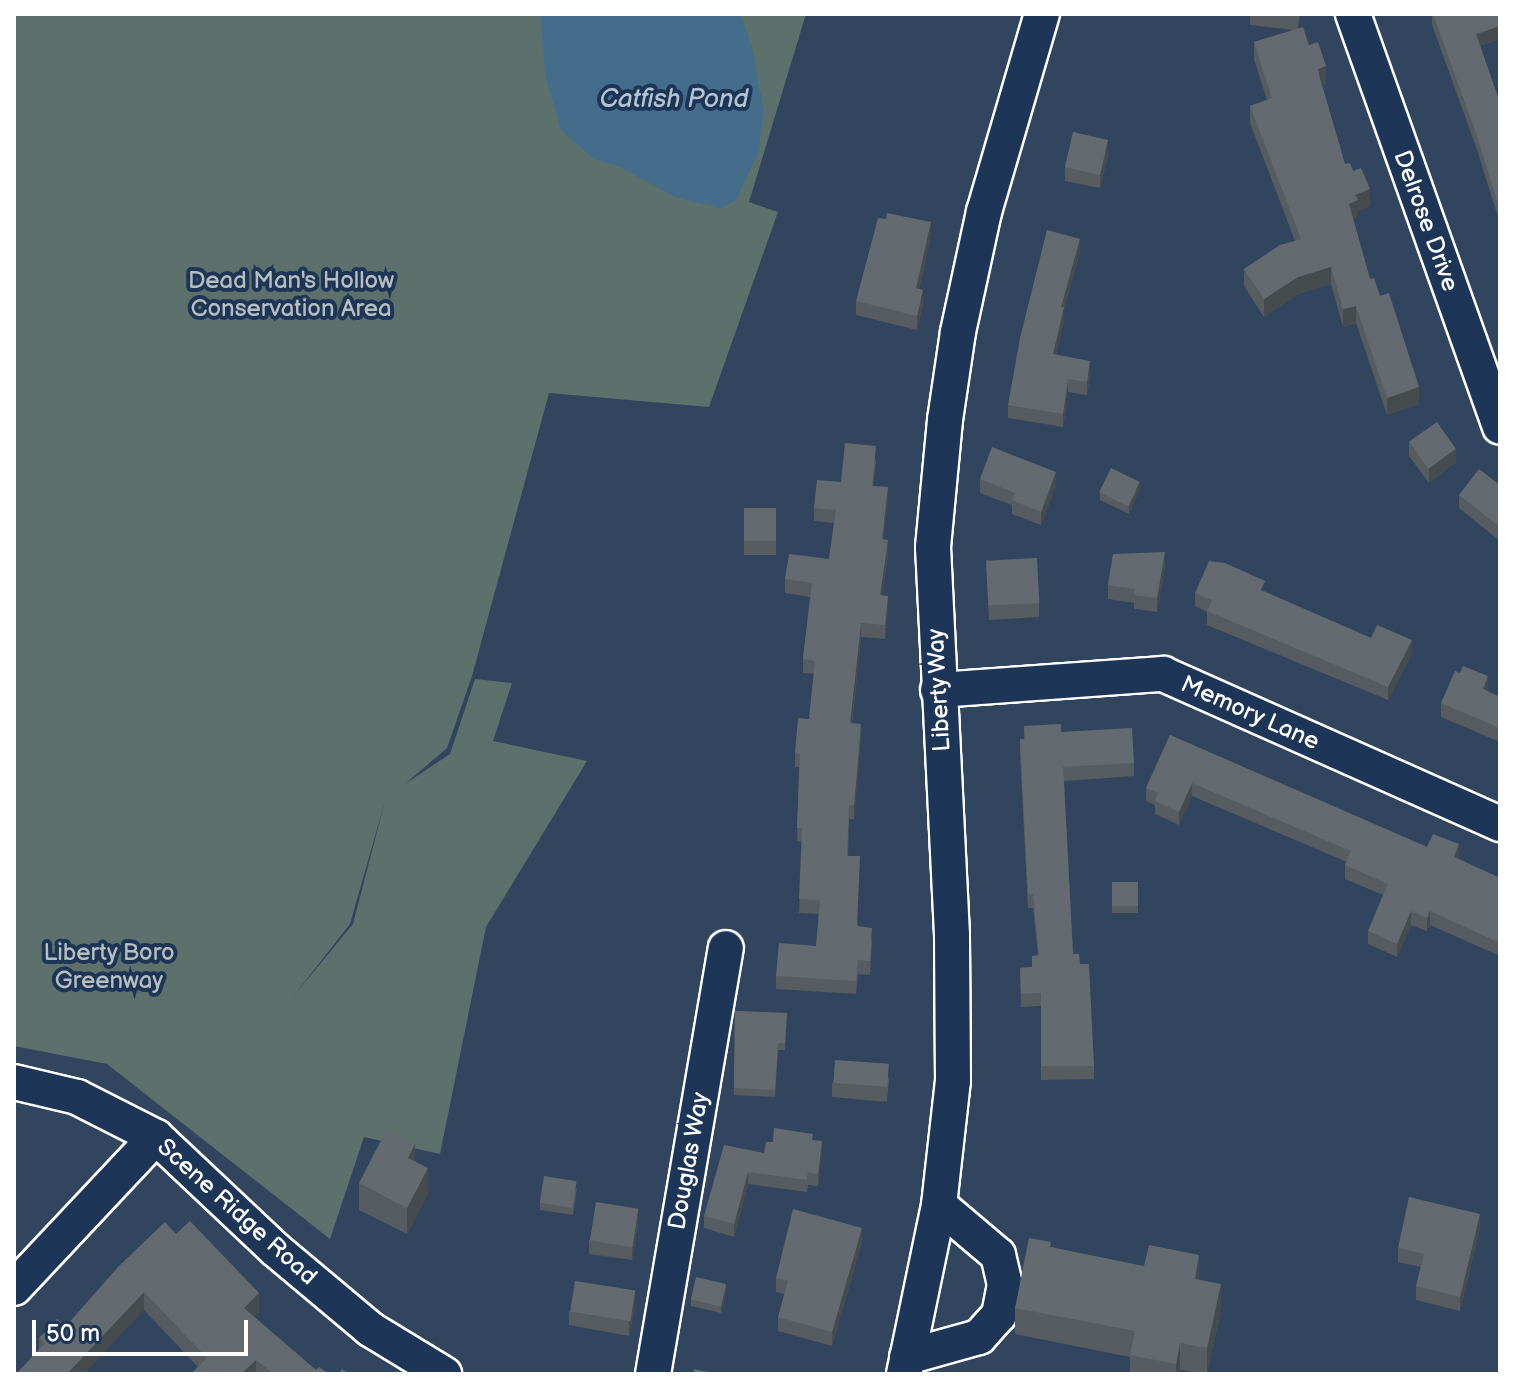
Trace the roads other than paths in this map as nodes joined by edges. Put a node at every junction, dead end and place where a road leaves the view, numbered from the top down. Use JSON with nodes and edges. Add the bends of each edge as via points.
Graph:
{"nodes":[{"id":1,"x":1042,"y":14,"type":"edge"},
{"id":2,"x":1353,"y":14,"type":"edge"},
{"id":3,"x":1500,"y":427,"type":"edge"},
{"id":4,"x":938,"y":690,"type":"junction"},
{"id":5,"x":1500,"y":824,"type":"edge"},
{"id":6,"x":726,"y":948,"type":"dead end"},
{"id":7,"x":14,"y":1082,"type":"edge"},
{"id":8,"x":156,"y":1137,"type":"junction"},
{"id":9,"x":939,"y":1205,"type":"junction"},
{"id":10,"x":14,"y":1288,"type":"edge"},
{"id":11,"x":906,"y":1365,"type":"edge"},
{"id":12,"x":444,"y":1374,"type":"edge"},
{"id":13,"x":653,"y":1374,"type":"edge"}],
"edges":[{"from":1,"to":4,"type":"street","name":"Liberty Way","via":[[984,212],[958,332],[933,547]]},
{"from":2,"to":3,"type":"street","name":"Delrose Drive"},
{"from":4,"to":5,"type":"street","name":"Memory Lane","via":[[1163,674]]},
{"from":4,"to":9,"type":"street","name":"Liberty Way","via":[[955,1014],[950,1139]]},
{"from":6,"to":13,"type":"street","name":"Douglas Way"},
{"from":7,"to":8,"type":"street","name":"Scene Ridge Road","via":[[77,1097]]},
{"from":8,"to":10,"type":"street"},
{"from":8,"to":12,"type":"street","name":"Scene Ridge Road","via":[[370,1329]]},
{"from":9,"to":11,"type":"street","name":"Liberty Way"},
{"from":9,"to":11,"type":"street","via":[[998,1255],[1005,1285],[999,1315],[979,1337]]}]}
